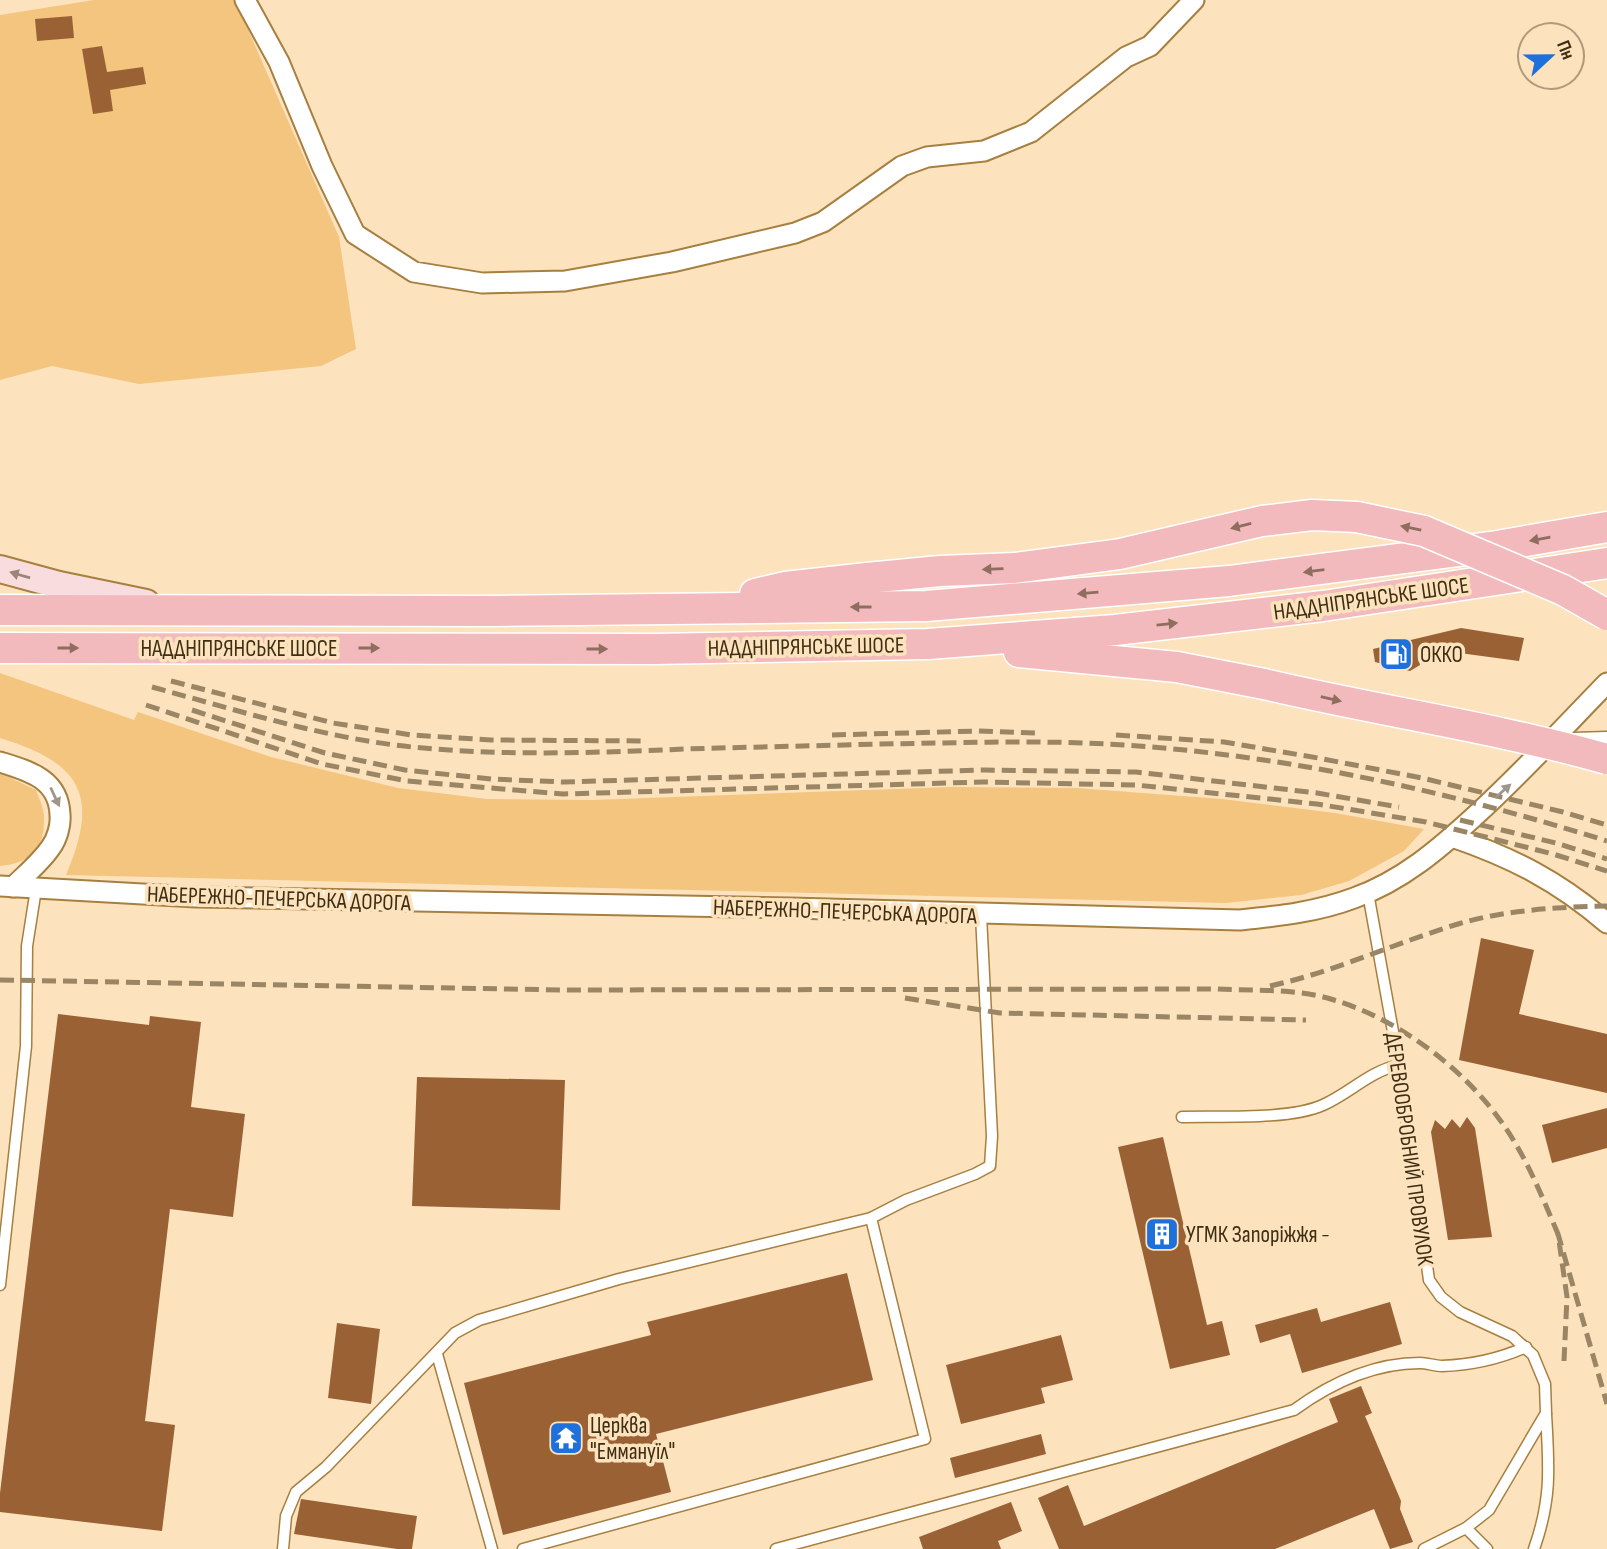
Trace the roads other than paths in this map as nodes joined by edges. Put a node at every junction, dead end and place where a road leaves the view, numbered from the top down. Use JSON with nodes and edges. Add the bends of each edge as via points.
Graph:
{"nodes":[{"id":1,"x":245,"y":0,"type":"edge"},
{"id":2,"x":1194,"y":0,"type":"edge"},
{"id":3,"x":1607,"y":527,"type":"edge"},
{"id":4,"x":1607,"y":563,"type":"edge"},
{"id":5,"x":0,"y":569,"type":"edge"},
{"id":6,"x":685,"y":609,"type":"junction"},
{"id":7,"x":0,"y":610,"type":"edge"},
{"id":8,"x":182,"y":610,"type":"junction"},
{"id":9,"x":1607,"y":615,"type":"edge"},
{"id":10,"x":928,"y":644,"type":"junction"},
{"id":11,"x":0,"y":649,"type":"edge"},
{"id":12,"x":1607,"y":683,"type":"edge"},
{"id":13,"x":1607,"y":737,"type":"edge"},
{"id":14,"x":1555,"y":739,"type":"junction"},
{"id":15,"x":1607,"y":760,"type":"edge"},
{"id":16,"x":0,"y":762,"type":"edge"},
{"id":17,"x":1452,"y":837,"type":"junction"},
{"id":18,"x":7,"y":886,"type":"edge"},
{"id":19,"x":36,"y":889,"type":"junction"},
{"id":20,"x":1368,"y":893,"type":"junction"},
{"id":21,"x":981,"y":915,"type":"junction"},
{"id":22,"x":1607,"y":923,"type":"edge"},
{"id":23,"x":1399,"y":1065,"type":"junction"},
{"id":24,"x":1182,"y":1117,"type":"dead end"},
{"id":25,"x":871,"y":1218,"type":"junction"},
{"id":26,"x":0,"y":1285,"type":"edge"},
{"id":27,"x":1526,"y":1347,"type":"junction"},
{"id":28,"x":437,"y":1354,"type":"junction"},
{"id":29,"x":1546,"y":1413,"type":"junction"},
{"id":30,"x":1466,"y":1528,"type":"junction"},
{"id":31,"x":283,"y":1549,"type":"edge"},
{"id":32,"x":492,"y":1549,"type":"edge"},
{"id":33,"x":523,"y":1549,"type":"edge"},
{"id":34,"x":776,"y":1549,"type":"edge"},
{"id":35,"x":1424,"y":1549,"type":"edge"},
{"id":36,"x":1487,"y":1549,"type":"edge"},
{"id":37,"x":1534,"y":1549,"type":"edge"}],
"edges":[{"from":1,"to":2,"type":"street","via":[[279,62],[355,234],[414,272],[482,283],[565,281],[795,233],[823,222],[902,166],[927,157],[984,151],[1031,132],[1126,57],[1150,46]]},
{"from":3,"to":6,"type":"main road","name":"НАДДНІПРЯНСЬКЕ ШОСЕ","one_way":true,"via":[[1483,548],[1216,582],[926,606]]},
{"from":10,"to":4,"type":"main road","name":"НАДДНІПРЯНСЬКЕ ШОСЕ","one_way":true,"via":[[1311,608]]},
{"from":8,"to":5,"type":"street","one_way":true},
{"from":6,"to":8,"type":"main road","name":"НАДДНІПРЯНСЬКЕ ШОСЕ"},
{"from":9,"to":6,"type":"main road","one_way":true,"bridge":true,"via":[[1563,590],[1424,531],[1357,517],[1312,514],[1120,554],[1015,568],[798,586]]},
{"from":7,"to":8,"type":"main road","name":"НАДДНІПРЯНСЬКЕ ШОСЕ"},
{"from":11,"to":10,"type":"main road","name":"НАДДНІПРЯНСЬКЕ ШОСЕ","one_way":true,"via":[[654,649]]},
{"from":10,"to":15,"type":"main road","one_way":true,"bridge":true,"via":[[1177,667],[1475,726]]},
{"from":12,"to":14,"type":"street","name":"НАБЕРЕЖНО-ПЕЧЕРСЬКА ДОРОГА"},
{"from":13,"to":14,"type":"lane"},
{"from":17,"to":14,"type":"street","name":"НАБЕРЕЖНО-ПЕЧЕРСЬКА ДОРОГА","one_way":true},
{"from":16,"to":18,"type":"street","one_way":true,"via":[[36,776],[53,788],[60,802],[61,820],[54,844]]},
{"from":17,"to":20,"type":"street","name":"НАБЕРЕЖНО-ПЕЧЕРСЬКА ДОРОГА","via":[[1413,869]]},
{"from":17,"to":22,"type":"street","via":[[1520,863]]},
{"from":18,"to":19,"type":"street","name":"НАБЕРЕЖНО-ПЕЧЕРСЬКА ДОРОГА"},
{"from":19,"to":21,"type":"street","name":"НАБЕРЕЖНО-ПЕЧЕРСЬКА ДОРОГА"},
{"from":19,"to":26,"type":"lane","via":[[27,946],[26,1046]]},
{"from":20,"to":21,"type":"street","name":"НАБЕРЕЖНО-ПЕЧЕРСЬКА ДОРОГА","via":[[1317,910],[1240,920]]},
{"from":20,"to":23,"type":"lane","name":"ДЕРЕВООБРОБНИЙ ПРОВУЛОК"},
{"from":21,"to":25,"type":"lane","via":[[990,1166]]},
{"from":23,"to":24,"type":"lane","via":[[1384,1068],[1321,1106],[1294,1114]]},
{"from":23,"to":27,"type":"lane","name":"ДЕРЕВООБРОБНИЙ ПРОВУЛОК","via":[[1429,1279],[1441,1297],[1460,1312]]},
{"from":25,"to":28,"type":"lane","via":[[529,1304],[455,1333]]},
{"from":25,"to":33,"type":"lane","via":[[925,1439]]},
{"from":27,"to":29,"type":"lane","via":[[1545,1384]]},
{"from":27,"to":34,"type":"lane","via":[[1471,1364],[1419,1363],[1360,1373],[1322,1390],[1294,1410]]},
{"from":28,"to":31,"type":"lane","via":[[296,1492],[286,1516]]},
{"from":28,"to":32,"type":"lane"},
{"from":29,"to":30,"type":"lane","via":[[1489,1510]]},
{"from":29,"to":37,"type":"lane","via":[[1550,1476]]},
{"from":30,"to":35,"type":"lane"},
{"from":30,"to":36,"type":"lane"}]}
